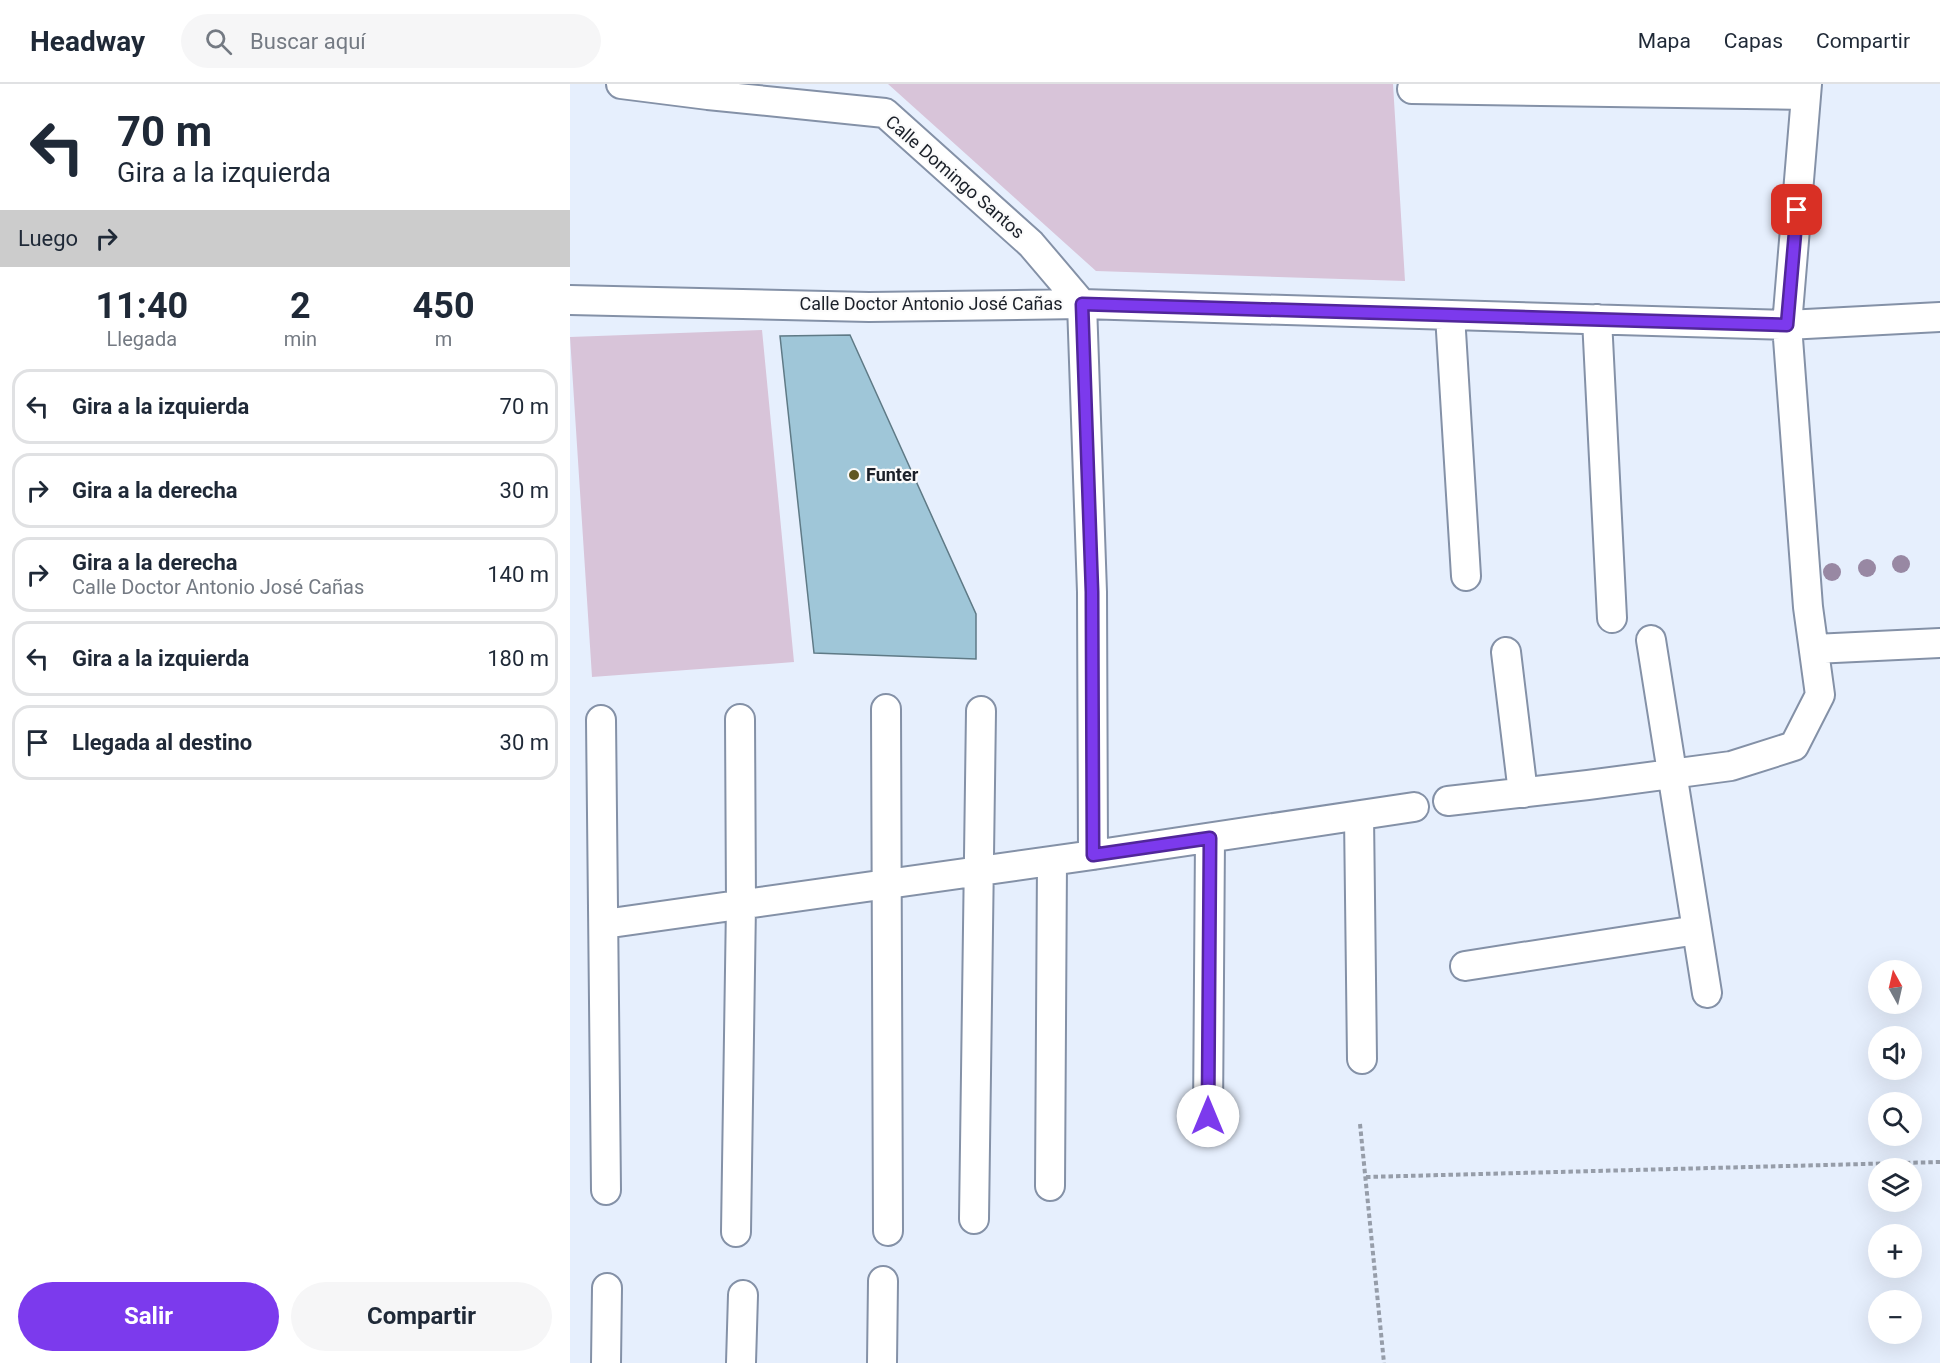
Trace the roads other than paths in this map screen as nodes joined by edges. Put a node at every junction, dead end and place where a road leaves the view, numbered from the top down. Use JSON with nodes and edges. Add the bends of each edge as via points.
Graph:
{"nodes":[{"id":1,"x":621,"y":84,"type":"edge"},
{"id":2,"x":1412,"y":89,"type":"dead end"},
{"id":3,"x":1807,"y":89,"type":"edge"},
{"id":4,"x":707,"y":90,"type":"edge"},
{"id":5,"x":570,"y":300,"type":"edge"},
{"id":6,"x":1082,"y":304,"type":"junction"},
{"id":7,"x":1450,"y":315,"type":"junction"},
{"id":8,"x":1940,"y":316,"type":"edge"},
{"id":9,"x":1597,"y":319,"type":"junction"},
{"id":10,"x":1787,"y":325,"type":"junction"},
{"id":11,"x":1466,"y":576,"type":"dead end"},
{"id":12,"x":1612,"y":618,"type":"dead end"},
{"id":13,"x":1651,"y":640,"type":"dead end"},
{"id":14,"x":1940,"y":643,"type":"edge"},
{"id":15,"x":1814,"y":649,"type":"junction"},
{"id":16,"x":1506,"y":652,"type":"dead end"},
{"id":17,"x":886,"y":709,"type":"dead end"},
{"id":18,"x":981,"y":711,"type":"dead end"},
{"id":19,"x":740,"y":719,"type":"dead end"},
{"id":20,"x":601,"y":720,"type":"dead end"},
{"id":21,"x":1673,"y":774,"type":"junction"},
{"id":22,"x":1523,"y":793,"type":"junction"},
{"id":23,"x":1448,"y":801,"type":"dead end"},
{"id":24,"x":1414,"y":807,"type":"dead end"},
{"id":25,"x":1359,"y":816,"type":"junction"},
{"id":26,"x":1210,"y":838,"type":"junction"},
{"id":27,"x":1093,"y":855,"type":"junction"},
{"id":28,"x":1052,"y":861,"type":"junction"},
{"id":29,"x":979,"y":871,"type":"junction"},
{"id":30,"x":886,"y":884,"type":"junction"},
{"id":31,"x":741,"y":904,"type":"junction"},
{"id":32,"x":604,"y":924,"type":"junction"},
{"id":33,"x":1697,"y":930,"type":"junction"},
{"id":34,"x":1465,"y":966,"type":"dead end"},
{"id":35,"x":1707,"y":993,"type":"dead end"},
{"id":36,"x":1362,"y":1059,"type":"dead end"},
{"id":37,"x":1208,"y":1116,"type":"dead end"},
{"id":38,"x":1050,"y":1186,"type":"dead end"},
{"id":39,"x":606,"y":1190,"type":"dead end"},
{"id":40,"x":974,"y":1219,"type":"dead end"},
{"id":41,"x":888,"y":1231,"type":"dead end"},
{"id":42,"x":736,"y":1232,"type":"dead end"},
{"id":43,"x":883,"y":1281,"type":"dead end"},
{"id":44,"x":607,"y":1288,"type":"dead end"},
{"id":45,"x":743,"y":1295,"type":"dead end"},
{"id":46,"x":606,"y":1363,"type":"edge"},
{"id":47,"x":741,"y":1363,"type":"edge"},
{"id":48,"x":882,"y":1363,"type":"edge"}],
"edges":[{"from":1,"to":4,"type":"street","name":"Calle Domingo Santos"},
{"from":2,"to":3,"type":"street"},
{"from":3,"to":10,"type":"street"},
{"from":4,"to":6,"type":"street","name":"Calle Domingo Santos","via":[[885,113],[1031,244]]},
{"from":5,"to":6,"type":"street","name":"Calle Doctor Antonio José Cañas","via":[[869,307]]},
{"from":6,"to":7,"type":"street","name":"Calle Doctor Antonio José Cañas"},
{"from":6,"to":27,"type":"street","via":[[1092,592]]},
{"from":7,"to":9,"type":"street","name":"Calle Doctor Antonio José Cañas"},
{"from":7,"to":11,"type":"street"},
{"from":8,"to":10,"type":"street","name":"Calle Doctor Antonio José Cañas"},
{"from":9,"to":10,"type":"street","name":"Calle Doctor Antonio José Cañas"},
{"from":9,"to":12,"type":"street"},
{"from":10,"to":15,"type":"street"},
{"from":13,"to":21,"type":"street"},
{"from":14,"to":15,"type":"street"},
{"from":15,"to":21,"type":"street","via":[[1820,695],[1794,746],[1731,766]]},
{"from":16,"to":22,"type":"street"},
{"from":17,"to":30,"type":"street"},
{"from":18,"to":29,"type":"street"},
{"from":19,"to":31,"type":"street"},
{"from":20,"to":32,"type":"street"},
{"from":21,"to":22,"type":"street"},
{"from":21,"to":33,"type":"street"},
{"from":22,"to":23,"type":"street"},
{"from":24,"to":25,"type":"street"},
{"from":25,"to":26,"type":"street"},
{"from":25,"to":36,"type":"street"},
{"from":26,"to":27,"type":"street"},
{"from":26,"to":37,"type":"street"},
{"from":27,"to":28,"type":"street"},
{"from":28,"to":29,"type":"street"},
{"from":28,"to":38,"type":"street"},
{"from":29,"to":30,"type":"street"},
{"from":29,"to":40,"type":"street"},
{"from":30,"to":31,"type":"street"},
{"from":30,"to":41,"type":"street"},
{"from":31,"to":32,"type":"street"},
{"from":31,"to":42,"type":"street"},
{"from":32,"to":39,"type":"street"},
{"from":33,"to":34,"type":"street"},
{"from":33,"to":35,"type":"street"},
{"from":43,"to":48,"type":"street"},
{"from":44,"to":46,"type":"street"},
{"from":45,"to":47,"type":"street"}]}
